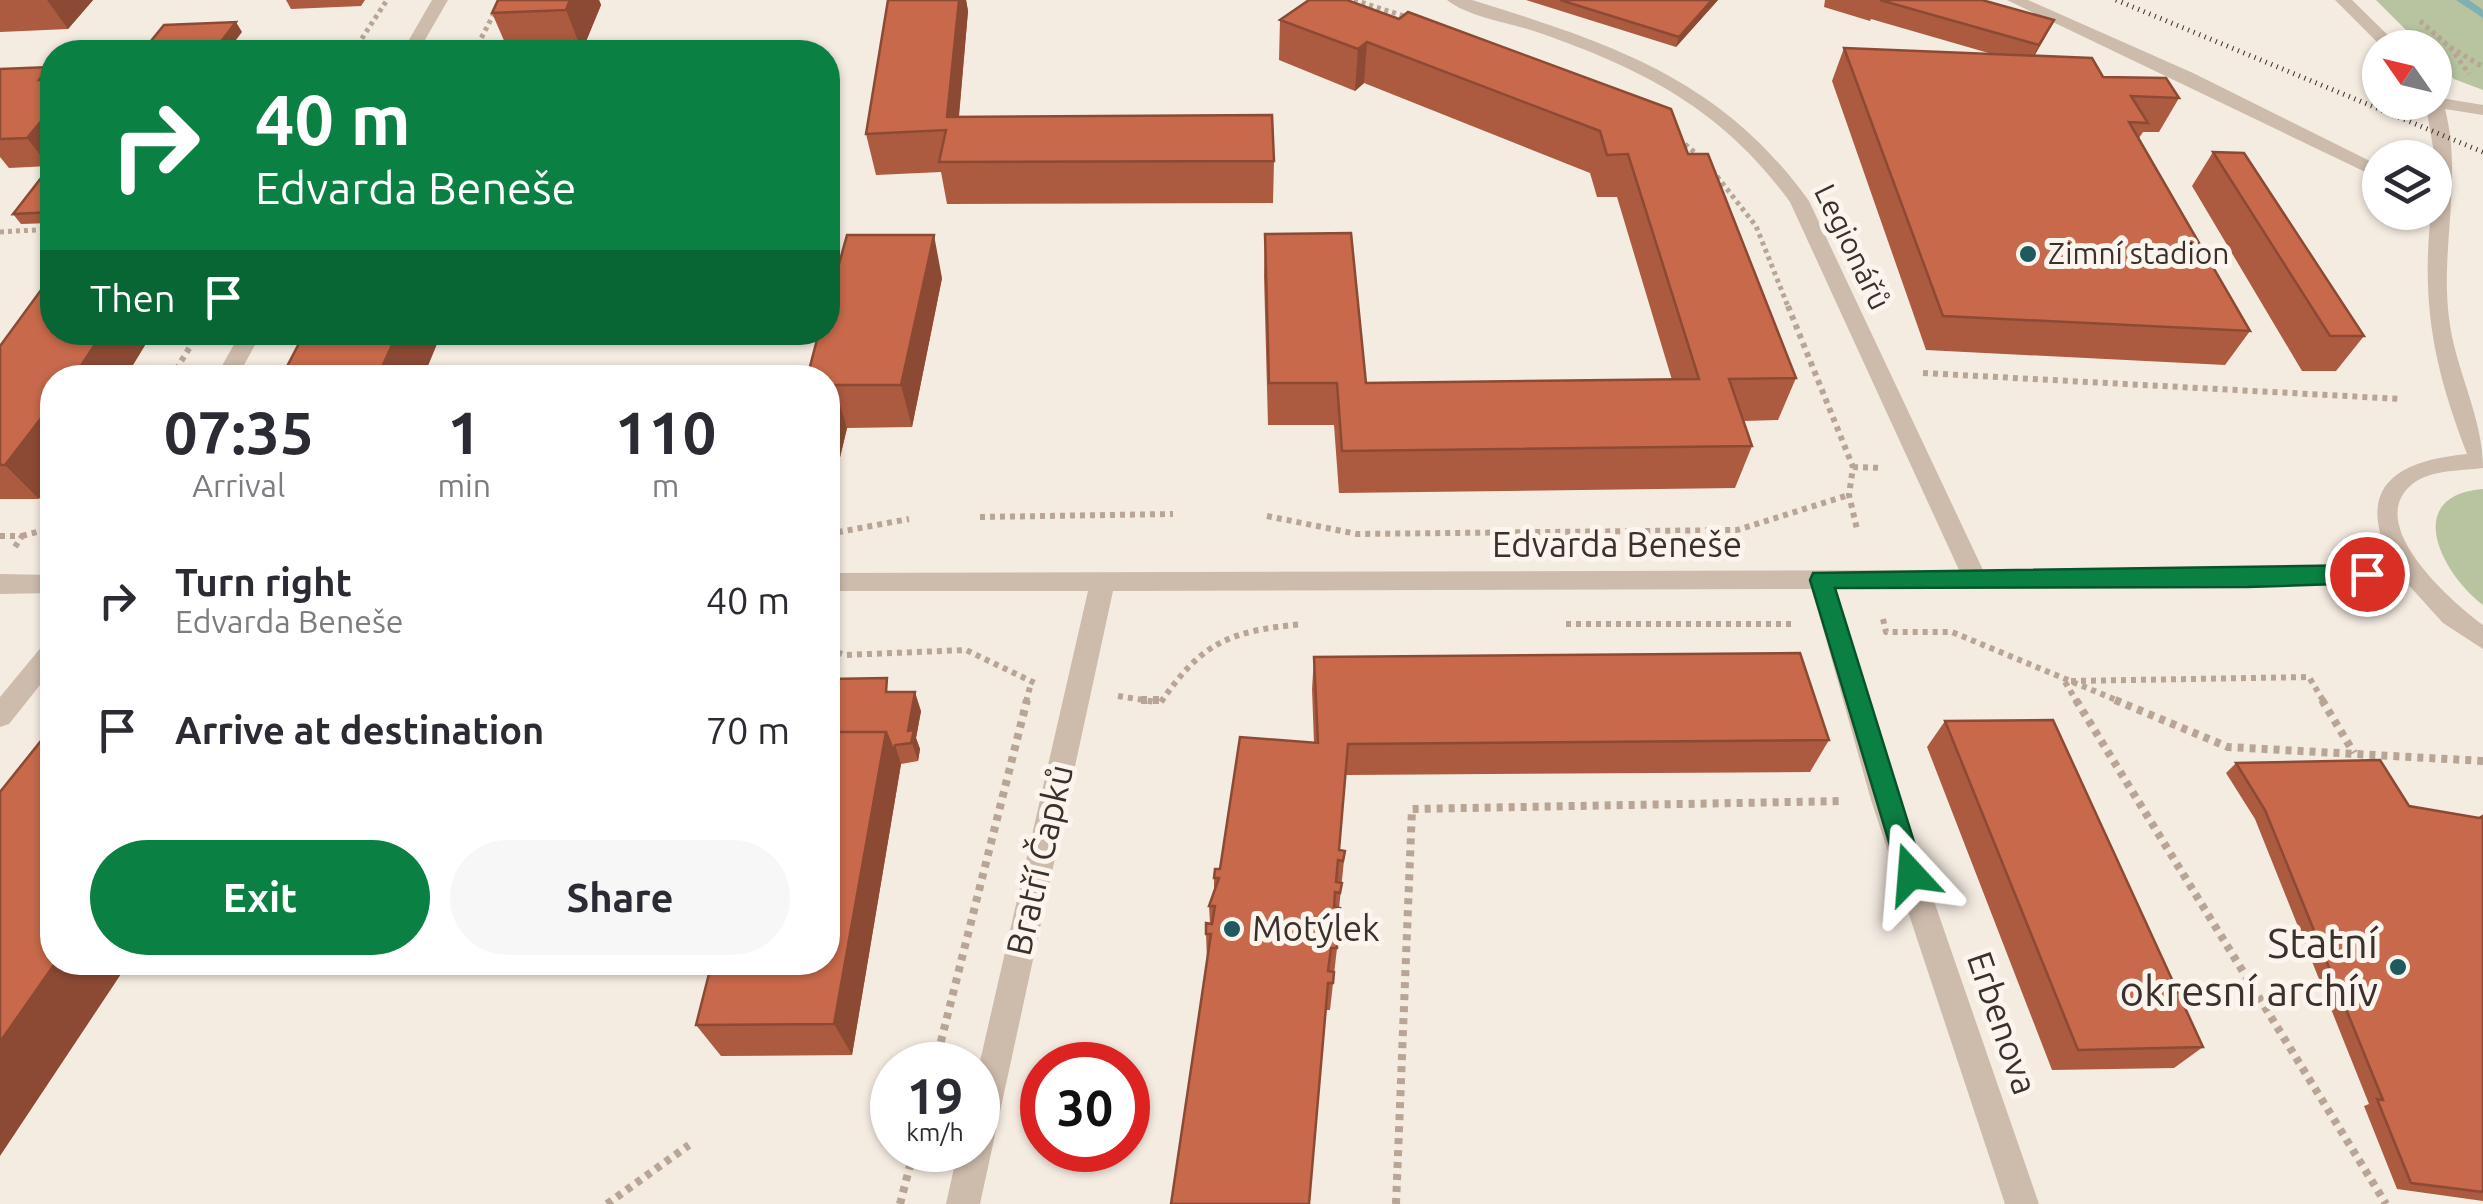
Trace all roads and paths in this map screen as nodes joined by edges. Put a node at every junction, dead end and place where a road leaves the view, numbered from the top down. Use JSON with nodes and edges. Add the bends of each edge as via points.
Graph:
{"nodes":[{"id":1,"x":387,"y":0,"type":"edge"},
{"id":2,"x":440,"y":0,"type":"edge"},
{"id":3,"x":501,"y":0,"type":"edge"},
{"id":4,"x":1354,"y":0,"type":"edge"},
{"id":5,"x":1455,"y":0,"type":"edge"},
{"id":6,"x":2015,"y":0,"type":"edge"},
{"id":7,"x":2343,"y":0,"type":"edge"},
{"id":8,"x":2410,"y":12,"type":"dead end"},
{"id":9,"x":1424,"y":22,"type":"edge"},
{"id":10,"x":2374,"y":30,"type":"edge"},
{"id":11,"x":2430,"y":30,"type":"edge"},
{"id":12,"x":361,"y":40,"type":"edge"},
{"id":13,"x":417,"y":40,"type":"edge"},
{"id":14,"x":480,"y":40,"type":"edge"},
{"id":15,"x":2452,"y":49,"type":"edge"},
{"id":16,"x":2452,"y":51,"type":"edge"},
{"id":17,"x":2483,"y":67,"type":"edge"},
{"id":18,"x":2472,"y":79,"type":"dead end"},
{"id":19,"x":2452,"y":105,"type":"edge"},
{"id":20,"x":2483,"y":110,"type":"edge"},
{"id":21,"x":1676,"y":136,"type":"edge"},
{"id":22,"x":2362,"y":164,"type":"edge"},
{"id":23,"x":40,"y":230,"type":"edge"},
{"id":24,"x":2438,"y":230,"type":"edge"},
{"id":25,"x":0,"y":232,"type":"edge"},
{"id":26,"x":1928,"y":388,"type":"dead end"},
{"id":27,"x":2401,"y":399,"type":"dead end"},
{"id":28,"x":2482,"y":460,"type":"edge"},
{"id":29,"x":1852,"y":468,"type":"junction"},
{"id":30,"x":1888,"y":468,"type":"dead end"},
{"id":31,"x":1849,"y":495,"type":"junction"},
{"id":32,"x":1172,"y":514,"type":"dead end"},
{"id":33,"x":1267,"y":516,"type":"dead end"},
{"id":34,"x":980,"y":517,"type":"dead end"},
{"id":35,"x":908,"y":520,"type":"dead end"},
{"id":36,"x":1857,"y":529,"type":"dead end"},
{"id":37,"x":40,"y":531,"type":"edge"},
{"id":38,"x":840,"y":532,"type":"edge"},
{"id":39,"x":0,"y":536,"type":"edge"},
{"id":40,"x":22,"y":536,"type":"junction"},
{"id":41,"x":14,"y":548,"type":"dead end"},
{"id":42,"x":2407,"y":572,"type":"junction"},
{"id":43,"x":1974,"y":579,"type":"junction"},
{"id":44,"x":1821,"y":580,"type":"junction"},
{"id":45,"x":1103,"y":581,"type":"junction"},
{"id":46,"x":840,"y":582,"type":"edge"},
{"id":47,"x":0,"y":584,"type":"edge"},
{"id":48,"x":40,"y":584,"type":"edge"},
{"id":49,"x":1880,"y":606,"type":"dead end"},
{"id":50,"x":1309,"y":624,"type":"dead end"},
{"id":51,"x":1546,"y":624,"type":"dead end"},
{"id":52,"x":1886,"y":632,"type":"junction"},
{"id":53,"x":2483,"y":639,"type":"edge"},
{"id":54,"x":1838,"y":642,"type":"junction"},
{"id":55,"x":1088,"y":652,"type":"junction"},
{"id":56,"x":840,"y":653,"type":"edge"},
{"id":57,"x":40,"y":667,"type":"edge"},
{"id":58,"x":2064,"y":681,"type":"junction"},
{"id":59,"x":1031,"y":684,"type":"junction"},
{"id":60,"x":1078,"y":690,"type":"junction"},
{"id":61,"x":0,"y":716,"type":"edge"},
{"id":62,"x":2354,"y":753,"type":"junction"},
{"id":63,"x":2483,"y":761,"type":"edge"},
{"id":64,"x":1885,"y":800,"type":"junction"},
{"id":65,"x":941,"y":1042,"type":"edge"},
{"id":66,"x":1000,"y":1042,"type":"edge"},
{"id":67,"x":689,"y":1145,"type":"dead end"},
{"id":68,"x":908,"y":1172,"type":"edge"},
{"id":69,"x":970,"y":1172,"type":"edge"},
{"id":70,"x":607,"y":1204,"type":"edge"},
{"id":71,"x":900,"y":1204,"type":"edge"},
{"id":72,"x":963,"y":1204,"type":"edge"},
{"id":73,"x":1396,"y":1204,"type":"edge"},
{"id":74,"x":2022,"y":1204,"type":"edge"},
{"id":75,"x":2386,"y":1204,"type":"edge"}],
"edges":[{"from":1,"to":12,"type":"path"},
{"from":2,"to":13,"type":"street"},
{"from":3,"to":14,"type":"path"},
{"from":4,"to":9,"type":"path"},
{"from":5,"to":43,"type":"street","name":"Legionářů","via":[[1644,68],[1761,151],[1799,200]]},
{"from":6,"to":22,"type":"street"},
{"from":7,"to":10,"type":"street"},
{"from":8,"to":11,"type":"path"},
{"from":15,"to":17,"type":"path"},
{"from":16,"to":18,"type":"path"},
{"from":19,"to":20,"type":"street"},
{"from":21,"to":29,"type":"path","via":[[1724,181],[1756,226]]},
{"from":23,"to":25,"type":"path"},
{"from":24,"to":28,"type":"street","via":[[2438,328]]},
{"from":26,"to":27,"type":"path","via":[[1921,373]]},
{"from":28,"to":42,"type":"street","via":[[2428,466],[2390,495],[2386,522]]},
{"from":29,"to":30,"type":"path"},
{"from":29,"to":31,"type":"path"},
{"from":31,"to":33,"type":"path","via":[[1737,530],[1357,534]]},
{"from":31,"to":36,"type":"path"},
{"from":32,"to":34,"type":"path"},
{"from":35,"to":38,"type":"path"},
{"from":37,"to":40,"type":"path"},
{"from":39,"to":40,"type":"path"},
{"from":40,"to":41,"type":"path"},
{"from":42,"to":43,"type":"street","name":"Edvarda Beneše"},
{"from":42,"to":53,"type":"street"},
{"from":43,"to":44,"type":"street","name":"Edvarda Beneše"},
{"from":44,"to":45,"type":"street","name":"Edvarda Beneše"},
{"from":44,"to":54,"type":"street","name":"Erbenova"},
{"from":45,"to":46,"type":"street","name":"Edvarda Beneše"},
{"from":45,"to":55,"type":"street","name":"Bratří Čapků"},
{"from":47,"to":48,"type":"street"},
{"from":49,"to":52,"type":"path"},
{"from":50,"to":60,"type":"path","via":[[1235,630],[1186,664],[1160,703]]},
{"from":51,"to":54,"type":"path","via":[[1804,624],[1822,643]]},
{"from":52,"to":54,"type":"path"},
{"from":52,"to":58,"type":"path","via":[[1952,632]]},
{"from":54,"to":64,"type":"street","name":"Erbenova"},
{"from":55,"to":59,"type":"path"},
{"from":55,"to":60,"type":"street","name":"Bratří Čapků"},
{"from":56,"to":59,"type":"path","via":[[966,650]]},
{"from":57,"to":61,"type":"street"},
{"from":58,"to":62,"type":"path","via":[[2228,746]]},
{"from":58,"to":62,"type":"path","via":[[2310,678]]},
{"from":58,"to":75,"type":"path"},
{"from":59,"to":60,"type":"path"},
{"from":59,"to":65,"type":"path"},
{"from":60,"to":66,"type":"street","name":"Bratří Čapků"},
{"from":62,"to":63,"type":"path"},
{"from":64,"to":73,"type":"path","via":[[1412,809]]},
{"from":64,"to":74,"type":"street","name":"Erbenova"},
{"from":67,"to":70,"type":"path"},
{"from":68,"to":71,"type":"path"},
{"from":69,"to":72,"type":"street"}]}
